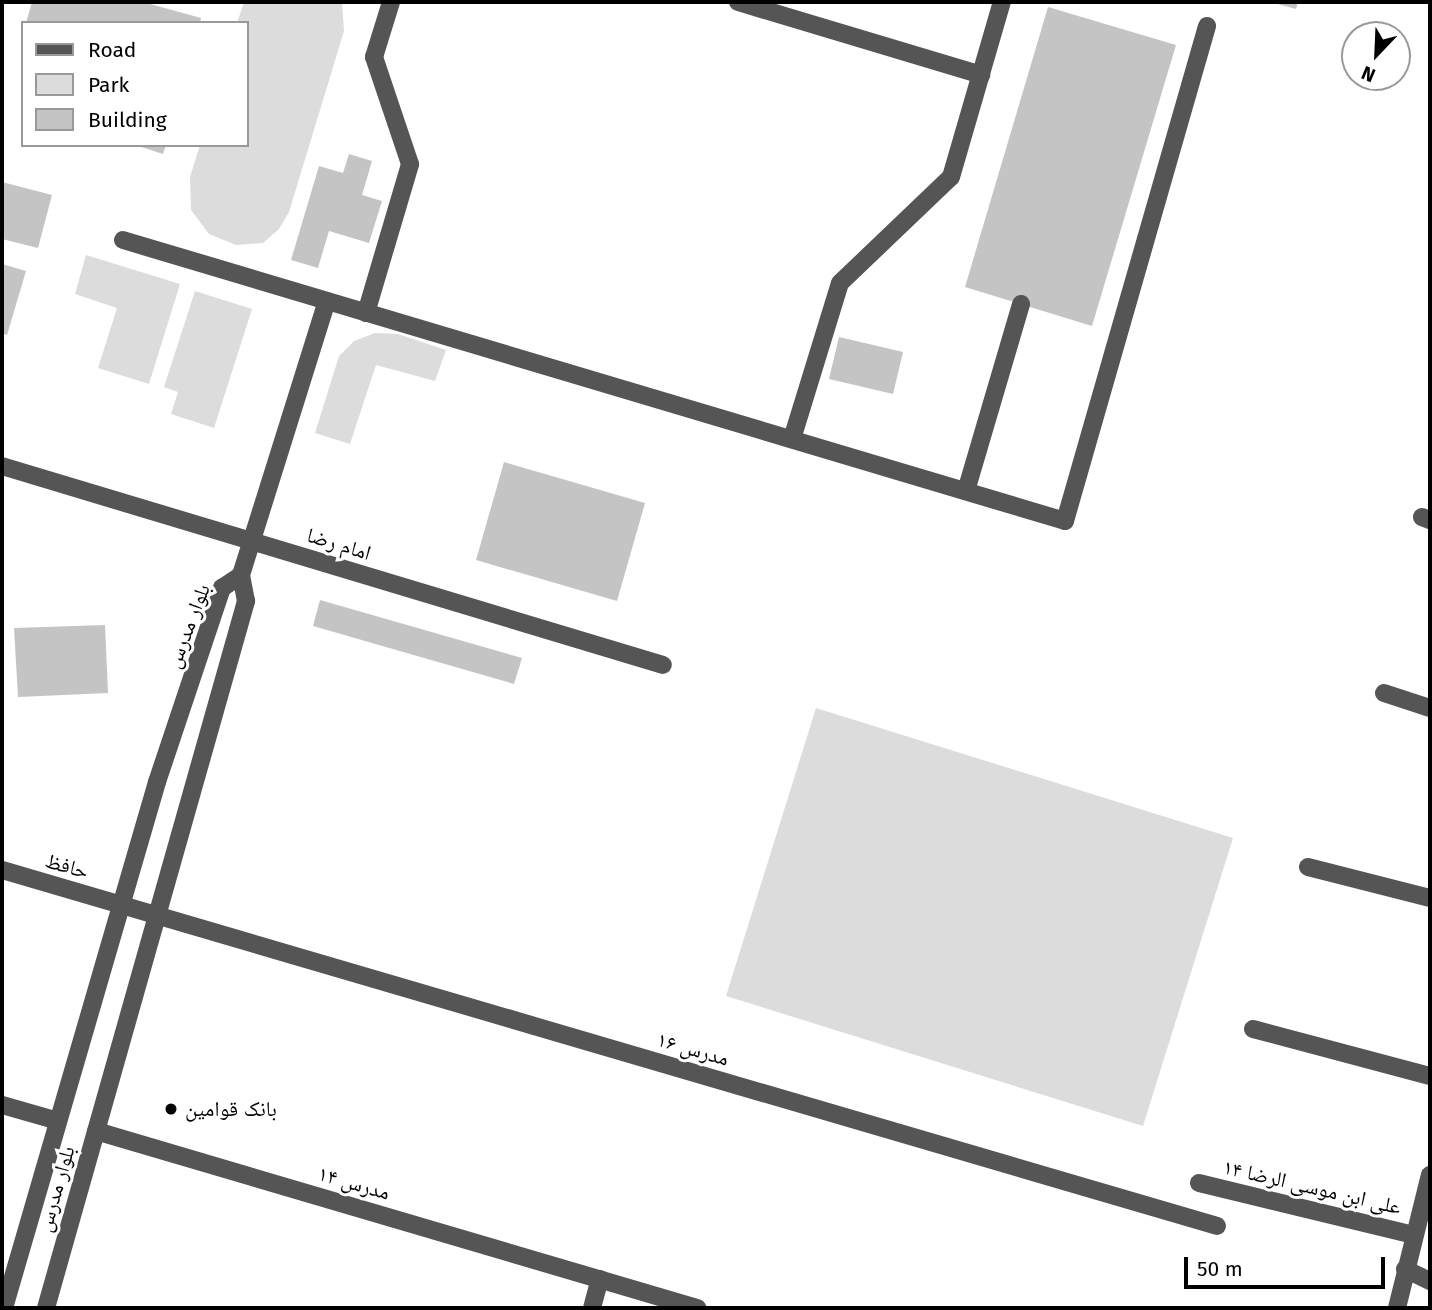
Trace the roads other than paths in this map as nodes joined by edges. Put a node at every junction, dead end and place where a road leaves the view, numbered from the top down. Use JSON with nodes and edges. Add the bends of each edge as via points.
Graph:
{"nodes":[{"id":1,"x":391,"y":2,"type":"edge"},
{"id":2,"x":738,"y":2,"type":"edge"},
{"id":3,"x":1002,"y":2,"type":"edge"},
{"id":4,"x":1208,"y":26,"type":"dead end"},
{"id":5,"x":981,"y":75,"type":"junction"},
{"id":6,"x":123,"y":240,"type":"dead end"},
{"id":7,"x":327,"y":300,"type":"junction"},
{"id":8,"x":1020,"y":304,"type":"dead end"},
{"id":9,"x":366,"y":313,"type":"junction"},
{"id":10,"x":792,"y":439,"type":"junction"},
{"id":11,"x":2,"y":466,"type":"edge"},
{"id":12,"x":966,"y":491,"type":"junction"},
{"id":13,"x":251,"y":541,"type":"junction"},
{"id":14,"x":241,"y":575,"type":"junction"},
{"id":15,"x":663,"y":665,"type":"dead end"},
{"id":16,"x":1384,"y":692,"type":"dead end"},
{"id":17,"x":1430,"y":708,"type":"edge"},
{"id":18,"x":1308,"y":867,"type":"dead end"},
{"id":19,"x":2,"y":870,"type":"edge"},
{"id":20,"x":1430,"y":898,"type":"edge"},
{"id":21,"x":119,"y":905,"type":"junction"},
{"id":22,"x":156,"y":916,"type":"junction"},
{"id":23,"x":1253,"y":1028,"type":"dead end"},
{"id":24,"x":1430,"y":1076,"type":"edge"},
{"id":25,"x":2,"y":1105,"type":"edge"},
{"id":26,"x":58,"y":1121,"type":"junction"},
{"id":27,"x":96,"y":1131,"type":"junction"},
{"id":28,"x":1430,"y":1175,"type":"edge"},
{"id":29,"x":1199,"y":1183,"type":"dead end"},
{"id":30,"x":1217,"y":1226,"type":"dead end"},
{"id":31,"x":1415,"y":1235,"type":"junction"},
{"id":32,"x":1405,"y":1269,"type":"junction"},
{"id":33,"x":600,"y":1279,"type":"junction"},
{"id":34,"x":1430,"y":1280,"type":"edge"},
{"id":35,"x":4,"y":1308,"type":"edge"},
{"id":36,"x":46,"y":1308,"type":"edge"},
{"id":37,"x":592,"y":1308,"type":"edge"},
{"id":38,"x":697,"y":1308,"type":"edge"},
{"id":39,"x":1397,"y":1308,"type":"edge"}],
"edges":[{"from":1,"to":9,"type":"street","via":[[374,57],[410,164]]},
{"from":2,"to":5,"type":"street"},
{"from":3,"to":5,"type":"street"},
{"from":4,"to":12,"type":"street","via":[[1065,521]]},
{"from":5,"to":10,"type":"street","via":[[951,177],[840,282]]},
{"from":6,"to":7,"type":"street"},
{"from":7,"to":9,"type":"street"},
{"from":7,"to":13,"type":"street"},
{"from":8,"to":12,"type":"street"},
{"from":9,"to":10,"type":"street"},
{"from":10,"to":12,"type":"street"},
{"from":11,"to":13,"type":"street","name":"امام رضا"},
{"from":13,"to":14,"type":"street"},
{"from":13,"to":15,"type":"street","name":"امام رضا"},
{"from":14,"to":21,"type":"street","name":"بلوار مدرس","via":[[222,588]]},
{"from":14,"to":22,"type":"street","name":"بلوار مدرس","via":[[246,601]]},
{"from":16,"to":17,"type":"street"},
{"from":18,"to":20,"type":"street"},
{"from":19,"to":21,"type":"street","name":"حافظ"},
{"from":21,"to":22,"type":"street","name":"حافظ"},
{"from":21,"to":26,"type":"street","name":"بلوار مدرس"},
{"from":22,"to":27,"type":"street","name":"بلوار مدرس"},
{"from":22,"to":30,"type":"street","name":"مدرس ۱۶"},
{"from":23,"to":24,"type":"street"},
{"from":25,"to":26,"type":"street"},
{"from":26,"to":35,"type":"street","name":"بلوار مدرس"},
{"from":27,"to":33,"type":"street","name":"مدرس ۱۴"},
{"from":27,"to":36,"type":"street","name":"بلوار مدرس"},
{"from":28,"to":31,"type":"street"},
{"from":29,"to":31,"type":"street","name":"علی ابن موسی الرضا ۱۴"},
{"from":31,"to":32,"type":"street"},
{"from":32,"to":34,"type":"street"},
{"from":32,"to":39,"type":"street"},
{"from":33,"to":37,"type":"street"},
{"from":33,"to":38,"type":"street","name":"مدرس ۱۴"}]}
